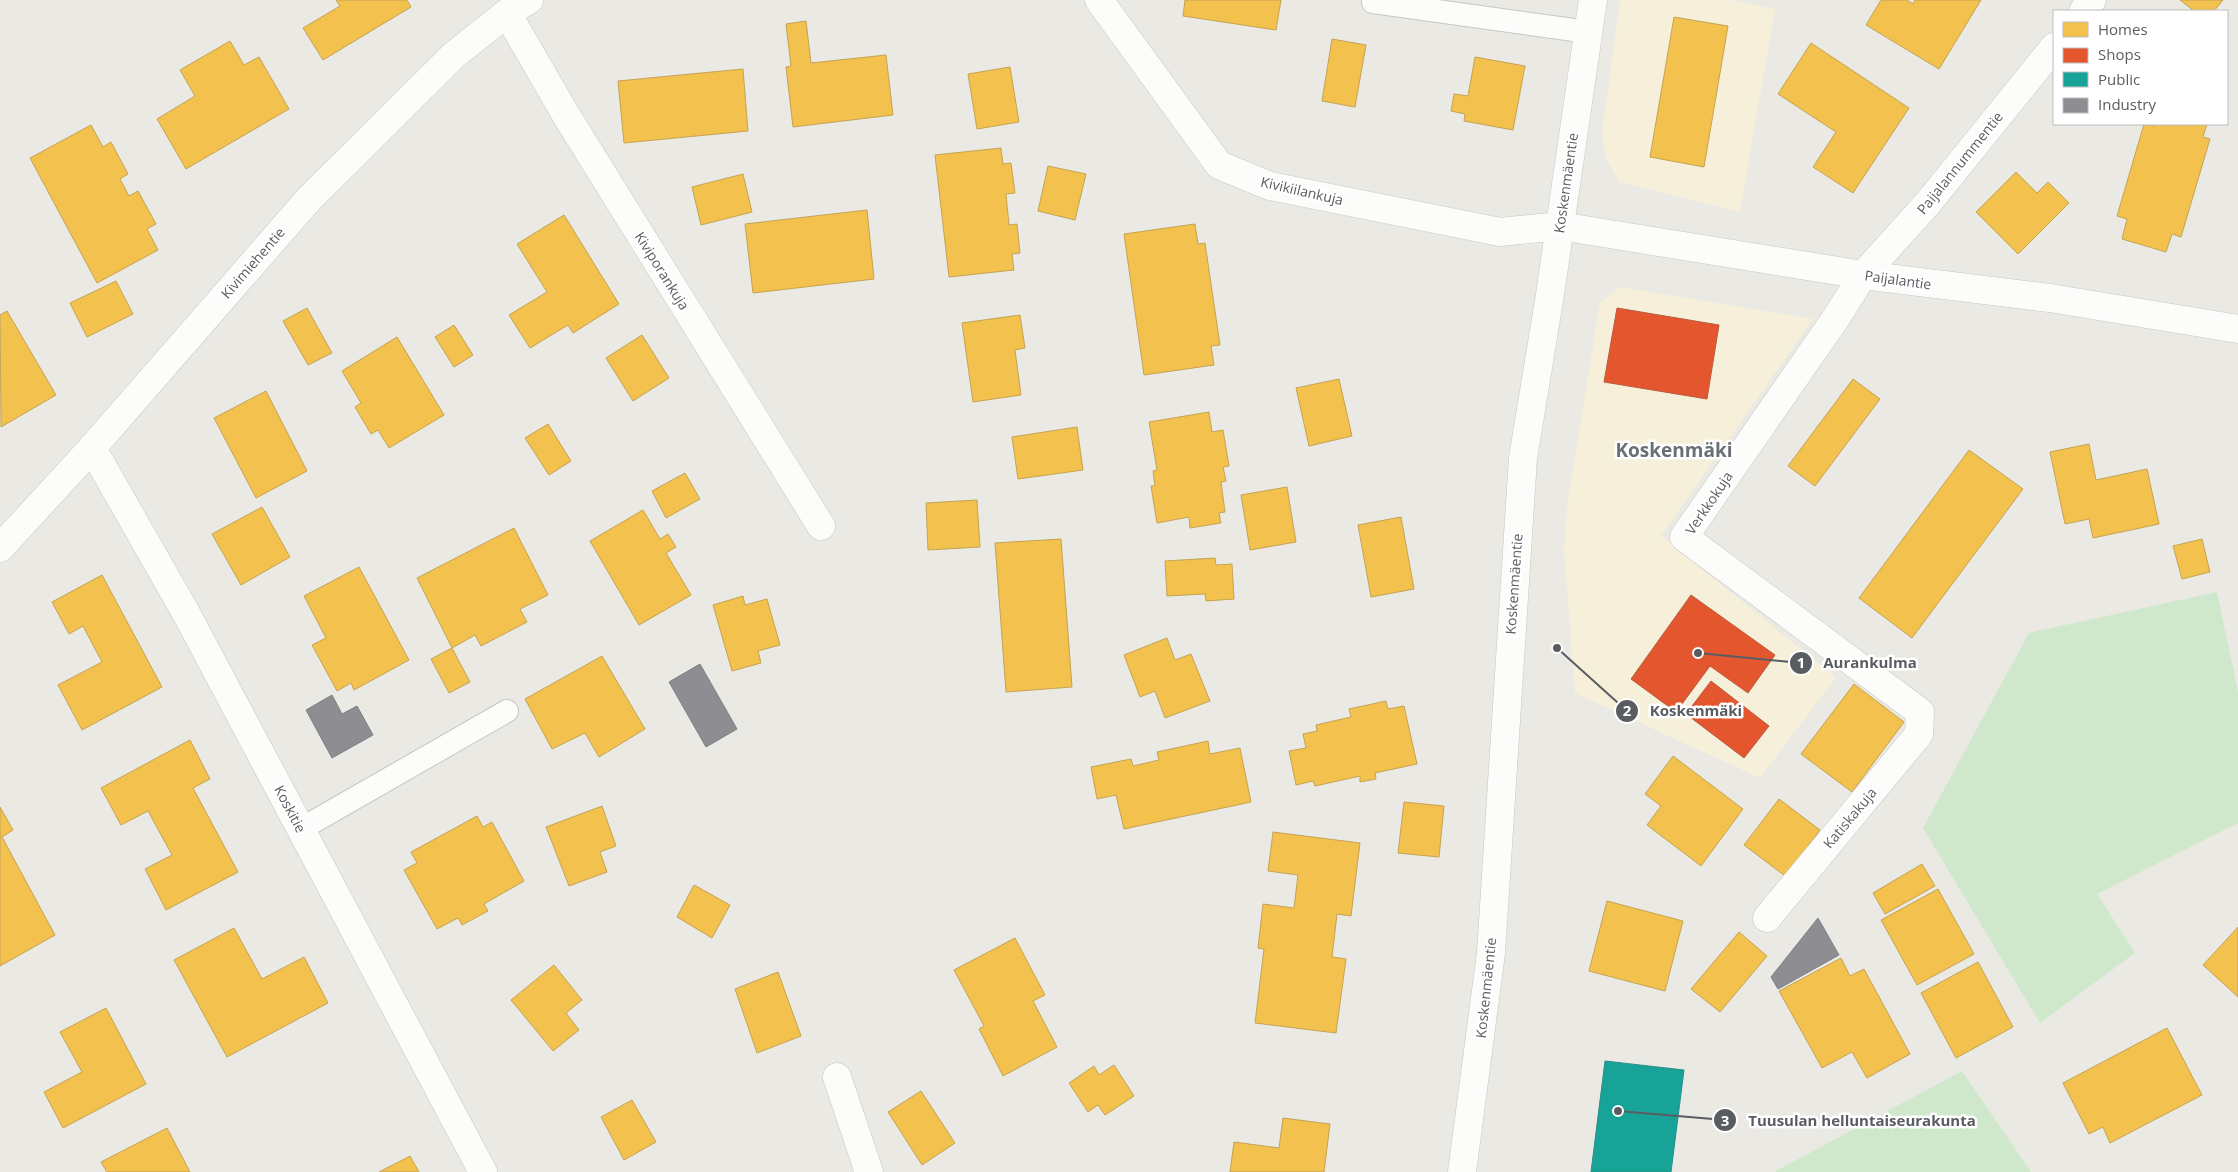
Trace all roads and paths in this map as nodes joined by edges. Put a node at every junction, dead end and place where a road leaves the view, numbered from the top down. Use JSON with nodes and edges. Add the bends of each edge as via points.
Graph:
{"nodes":[{"id":1,"x":1099,"y":0,"type":"edge"},
{"id":2,"x":1593,"y":0,"type":"edge"},
{"id":3,"x":2092,"y":0,"type":"edge"},
{"id":4,"x":1373,"y":2,"type":"dead end"},
{"id":5,"x":518,"y":7,"type":"edge"},
{"id":6,"x":2084,"y":10,"type":"edge"},
{"id":7,"x":1588,"y":32,"type":"junction"},
{"id":8,"x":2053,"y":49,"type":"edge"},
{"id":9,"x":1560,"y":226,"type":"junction"},
{"id":10,"x":1863,"y":276,"type":"junction"},
{"id":11,"x":2238,"y":329,"type":"edge"},
{"id":12,"x":92,"y":448,"type":"junction"},
{"id":13,"x":821,"y":526,"type":"dead end"},
{"id":14,"x":0,"y":548,"type":"edge"},
{"id":15,"x":506,"y":711,"type":"dead end"},
{"id":16,"x":1920,"y":712,"type":"joint"},
{"id":17,"x":301,"y":829,"type":"junction"},
{"id":18,"x":1767,"y":918,"type":"dead end"},
{"id":19,"x":837,"y":1077,"type":"dead end"},
{"id":20,"x":484,"y":1172,"type":"edge"},
{"id":21,"x":869,"y":1172,"type":"edge"},
{"id":22,"x":1462,"y":1172,"type":"edge"}],
"edges":[{"from":1,"to":9,"type":"street","name":"Kivikiilankuja","via":[[1219,165],[1270,186],[1500,232]]},
{"from":2,"to":7,"type":"street","name":"Koskenmäentie"},
{"from":3,"to":6,"type":"street"},
{"from":4,"to":7,"type":"lane"},
{"from":5,"to":12,"type":"street","name":"Kivimiehentie","via":[[454,55],[309,199]]},
{"from":5,"to":13,"type":"street","name":"Kiviporankuja","via":[[566,115]]},
{"from":7,"to":9,"type":"street","name":"Koskenmäentie"},
{"from":8,"to":10,"type":"street","name":"Paijalannummentie","via":[[1928,203]]},
{"from":9,"to":10,"type":"street","name":"Paijalantie"},
{"from":9,"to":22,"type":"street","name":"Koskenmäentie","via":[[1523,458],[1491,954]]},
{"from":10,"to":11,"type":"street","name":"Paijalantie","via":[[2050,298]]},
{"from":10,"to":16,"type":"street","name":"Verkkokuja","via":[[1684,537]]},
{"from":12,"to":14,"type":"street","name":"Kivimiehentie"},
{"from":12,"to":17,"type":"street","name":"Koskitie","via":[[186,613]]},
{"from":15,"to":17,"type":"lane"},
{"from":16,"to":18,"type":"street","name":"Katiskakuja","via":[[1919,734]]},
{"from":17,"to":20,"type":"street","name":"Koskitie"},
{"from":19,"to":21,"type":"street"}]}
